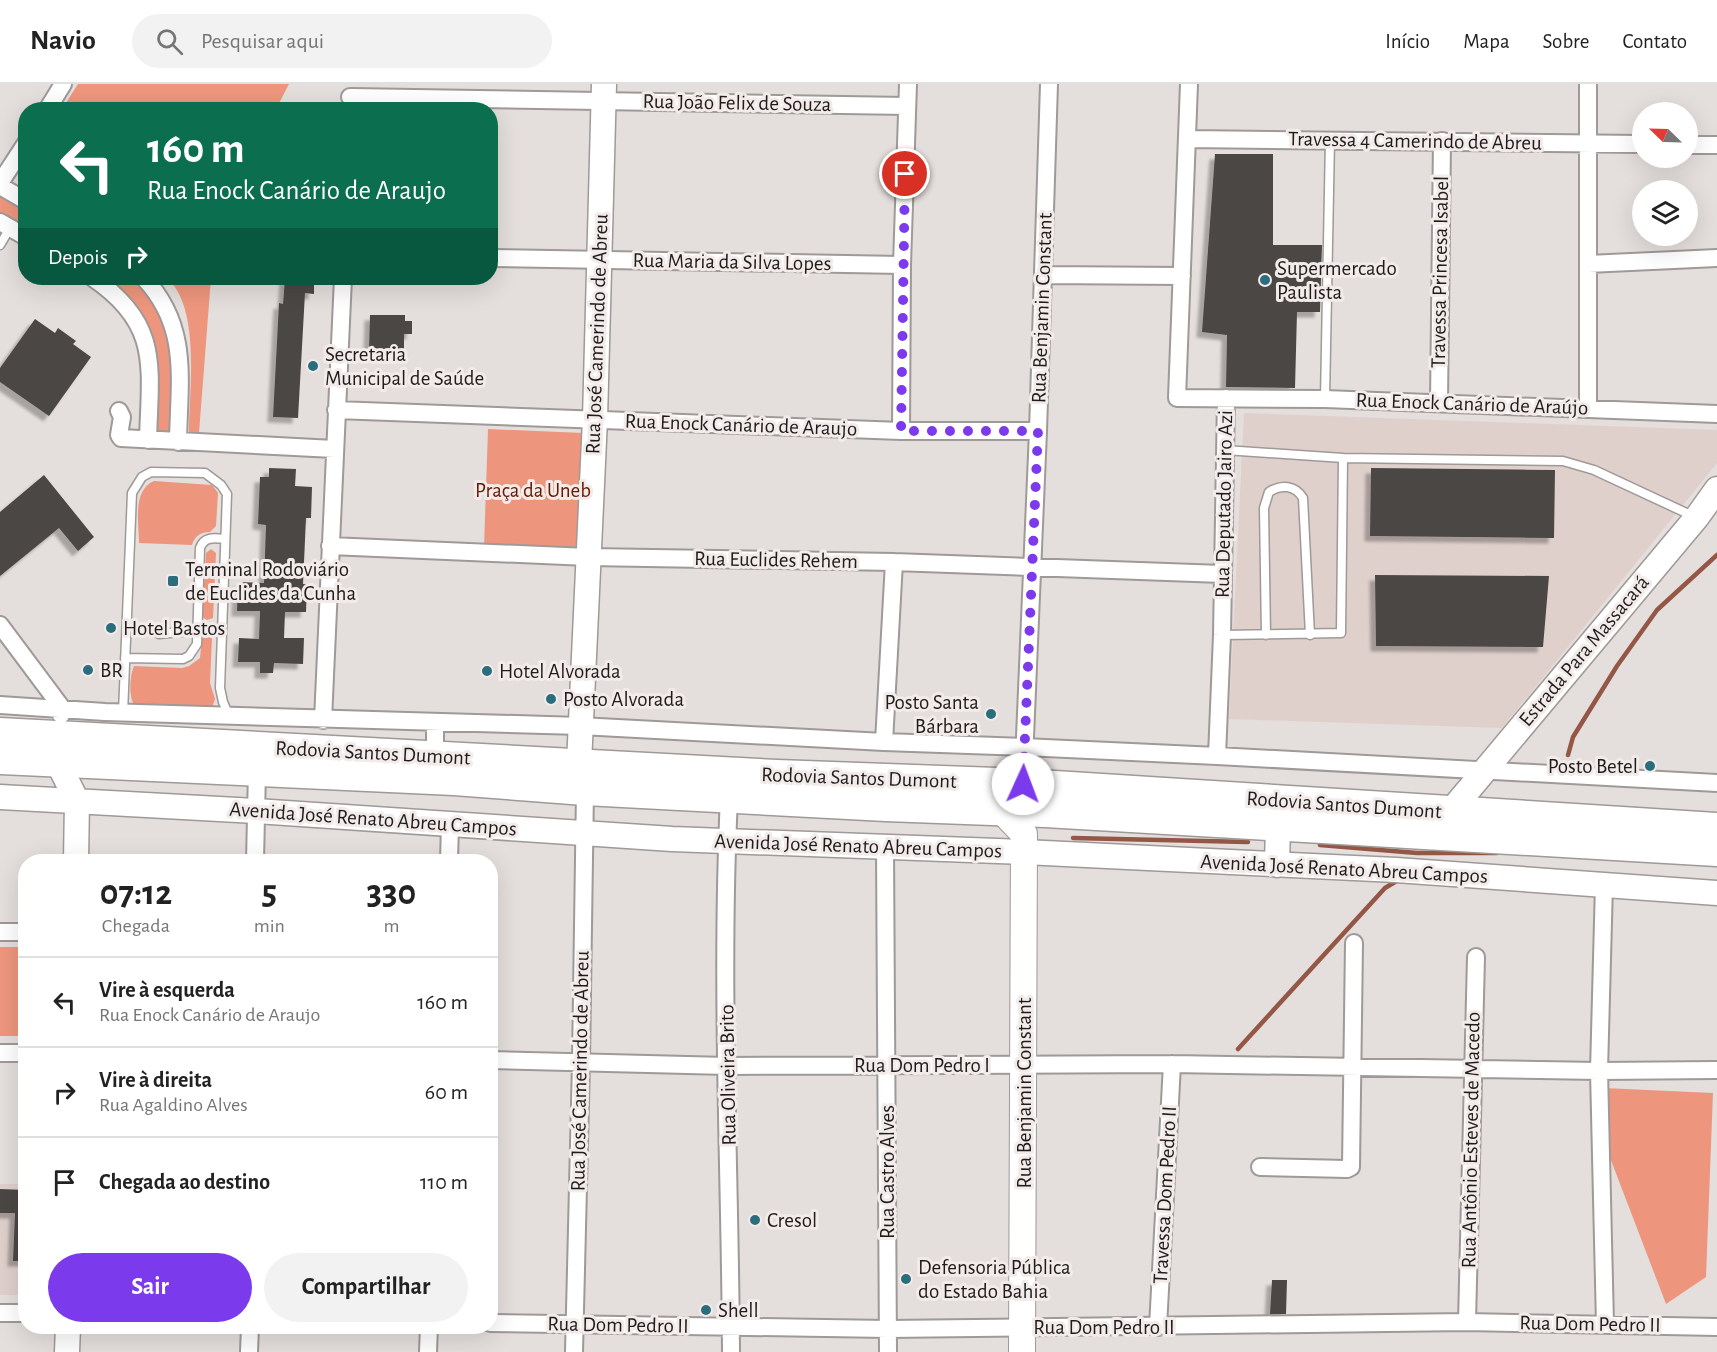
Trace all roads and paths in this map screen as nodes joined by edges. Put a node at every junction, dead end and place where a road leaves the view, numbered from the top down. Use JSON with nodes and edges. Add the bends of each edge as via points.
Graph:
{"nodes":[{"id":1,"x":63,"y":84,"type":"edge"},
{"id":2,"x":908,"y":84,"type":"edge"},
{"id":3,"x":1049,"y":84,"type":"edge"},
{"id":4,"x":1189,"y":84,"type":"edge"},
{"id":5,"x":1588,"y":84,"type":"edge"},
{"id":6,"x":604,"y":93,"type":"edge"},
{"id":7,"x":350,"y":97,"type":"edge"},
{"id":8,"x":52,"y":102,"type":"edge"},
{"id":9,"x":908,"y":106,"type":"junction"},
{"id":10,"x":1188,"y":139,"type":"junction"},
{"id":11,"x":1330,"y":139,"type":"junction"},
{"id":12,"x":1442,"y":141,"type":"junction"},
{"id":13,"x":1587,"y":143,"type":"junction"},
{"id":14,"x":1632,"y":144,"type":"edge"},
{"id":15,"x":1698,"y":145,"type":"edge"},
{"id":16,"x":1717,"y":145,"type":"edge"},
{"id":17,"x":18,"y":156,"type":"edge"},
{"id":18,"x":0,"y":184,"type":"edge"},
{"id":19,"x":18,"y":196,"type":"edge"},
{"id":20,"x":5,"y":225,"type":"edge"},
{"id":21,"x":0,"y":245,"type":"edge"},
{"id":22,"x":498,"y":258,"type":"edge"},
{"id":23,"x":1717,"y":258,"type":"edge"},
{"id":24,"x":601,"y":260,"type":"junction"},
{"id":25,"x":1588,"y":264,"type":"junction"},
{"id":26,"x":903,"y":265,"type":"junction"},
{"id":27,"x":1044,"y":275,"type":"junction"},
{"id":28,"x":1182,"y":276,"type":"junction"},
{"id":29,"x":102,"y":285,"type":"edge"},
{"id":30,"x":149,"y":285,"type":"edge"},
{"id":31,"x":343,"y":285,"type":"edge"},
{"id":32,"x":1226,"y":398,"type":"junction"},
{"id":33,"x":1325,"y":399,"type":"junction"},
{"id":34,"x":1439,"y":403,"type":"junction"},
{"id":35,"x":1588,"y":408,"type":"junction"},
{"id":36,"x":336,"y":410,"type":"junction"},
{"id":37,"x":119,"y":411,"type":"dead end"},
{"id":38,"x":1717,"y":414,"type":"edge"},
{"id":39,"x":595,"y":419,"type":"junction"},
{"id":40,"x":901,"y":431,"type":"junction"},
{"id":41,"x":1038,"y":431,"type":"junction"},
{"id":42,"x":148,"y":440,"type":"junction"},
{"id":43,"x":178,"y":442,"type":"junction"},
{"id":44,"x":334,"y":449,"type":"junction"},
{"id":45,"x":1225,"y":450,"type":"junction"},
{"id":46,"x":1342,"y":458,"type":"junction"},
{"id":47,"x":1717,"y":489,"type":"edge"},
{"id":48,"x":1697,"y":517,"type":"junction"},
{"id":49,"x":225,"y":539,"type":"junction"},
{"id":50,"x":330,"y":546,"type":"junction"},
{"id":51,"x":588,"y":557,"type":"junction"},
{"id":52,"x":894,"y":562,"type":"junction"},
{"id":53,"x":1032,"y":568,"type":"junction"},
{"id":54,"x":1222,"y":574,"type":"junction"},
{"id":55,"x":0,"y":625,"type":"edge"},
{"id":56,"x":222,"y":628,"type":"junction"},
{"id":57,"x":198,"y":630,"type":"junction"},
{"id":58,"x":159,"y":634,"type":"dead end"},
{"id":59,"x":1222,"y":635,"type":"junction"},
{"id":60,"x":1266,"y":635,"type":"junction"},
{"id":61,"x":1310,"y":635,"type":"junction"},
{"id":62,"x":125,"y":658,"type":"junction"},
{"id":63,"x":0,"y":705,"type":"edge"},
{"id":64,"x":123,"y":713,"type":"junction"},
{"id":65,"x":230,"y":717,"type":"junction"},
{"id":66,"x":323,"y":720,"type":"junction"},
{"id":67,"x":435,"y":723,"type":"junction"},
{"id":68,"x":580,"y":726,"type":"junction"},
{"id":69,"x":0,"y":733,"type":"edge"},
{"id":70,"x":59,"y":735,"type":"junction"},
{"id":71,"x":102,"y":738,"type":"junction"},
{"id":72,"x":884,"y":742,"type":"junction"},
{"id":73,"x":1024,"y":747,"type":"junction"},
{"id":74,"x":435,"y":756,"type":"junction"},
{"id":75,"x":1217,"y":756,"type":"junction"},
{"id":76,"x":0,"y":759,"type":"edge"},
{"id":77,"x":257,"y":770,"type":"junction"},
{"id":78,"x":1484,"y":771,"type":"junction"},
{"id":79,"x":582,"y":777,"type":"junction"},
{"id":80,"x":1717,"y":783,"type":"edge"},
{"id":81,"x":1024,"y":795,"type":"junction"},
{"id":82,"x":0,"y":796,"type":"edge"},
{"id":83,"x":729,"y":798,"type":"junction"},
{"id":84,"x":77,"y":801,"type":"junction"},
{"id":85,"x":256,"y":811,"type":"junction"},
{"id":86,"x":1450,"y":812,"type":"junction"},
{"id":87,"x":450,"y":824,"type":"junction"},
{"id":88,"x":1278,"y":825,"type":"junction"},
{"id":89,"x":1717,"y":828,"type":"edge"},
{"id":90,"x":584,"y":833,"type":"junction"},
{"id":91,"x":727,"y":842,"type":"junction"},
{"id":92,"x":1024,"y":843,"type":"junction"},
{"id":93,"x":885,"y":848,"type":"junction"},
{"id":94,"x":1717,"y":850,"type":"edge"},
{"id":95,"x":76,"y":854,"type":"edge"},
{"id":96,"x":255,"y":854,"type":"edge"},
{"id":97,"x":449,"y":854,"type":"edge"},
{"id":98,"x":1277,"y":865,"type":"junction"},
{"id":99,"x":1604,"y":884,"type":"junction"},
{"id":100,"x":1717,"y":892,"type":"edge"},
{"id":101,"x":0,"y":932,"type":"edge"},
{"id":102,"x":18,"y":932,"type":"edge"},
{"id":103,"x":1354,"y":943,"type":"dead end"},
{"id":104,"x":1476,"y":957,"type":"dead end"},
{"id":105,"x":0,"y":1053,"type":"edge"},
{"id":106,"x":18,"y":1053,"type":"edge"},
{"id":107,"x":498,"y":1060,"type":"edge"},
{"id":108,"x":581,"y":1062,"type":"junction"},
{"id":109,"x":1024,"y":1064,"type":"junction"},
{"id":110,"x":1172,"y":1064,"type":"junction"},
{"id":111,"x":886,"y":1065,"type":"junction"},
{"id":112,"x":727,"y":1066,"type":"junction"},
{"id":113,"x":1353,"y":1066,"type":"junction"},
{"id":114,"x":1472,"y":1069,"type":"junction"},
{"id":115,"x":1717,"y":1070,"type":"edge"},
{"id":116,"x":1599,"y":1071,"type":"junction"},
{"id":117,"x":1260,"y":1167,"type":"dead end"},
{"id":118,"x":0,"y":1313,"type":"edge"},
{"id":119,"x":18,"y":1313,"type":"edge"},
{"id":120,"x":1467,"y":1322,"type":"junction"},
{"id":121,"x":498,"y":1323,"type":"edge"},
{"id":122,"x":1605,"y":1324,"type":"junction"},
{"id":123,"x":575,"y":1325,"type":"junction"},
{"id":124,"x":731,"y":1327,"type":"junction"},
{"id":125,"x":1158,"y":1327,"type":"junction"},
{"id":126,"x":1717,"y":1327,"type":"edge"},
{"id":127,"x":888,"y":1329,"type":"junction"},
{"id":128,"x":68,"y":1334,"type":"edge"},
{"id":129,"x":250,"y":1334,"type":"edge"},
{"id":130,"x":429,"y":1334,"type":"edge"},
{"id":131,"x":1022,"y":1340,"type":"edge"},
{"id":132,"x":67,"y":1352,"type":"edge"},
{"id":133,"x":249,"y":1352,"type":"edge"},
{"id":134,"x":428,"y":1352,"type":"edge"},
{"id":135,"x":574,"y":1352,"type":"edge"},
{"id":136,"x":731,"y":1352,"type":"edge"},
{"id":137,"x":888,"y":1352,"type":"edge"}],
"edges":[{"from":1,"to":8,"type":"street"},
{"from":2,"to":9,"type":"street"},
{"from":3,"to":27,"type":"street","name":"Rua Benjamin Constant"},
{"from":4,"to":10,"type":"street","name":"Rua Deputado Jairo Azi"},
{"from":5,"to":13,"type":"street"},
{"from":6,"to":7,"type":"street","name":"Rua João Felix de Souza"},
{"from":6,"to":9,"type":"street","name":"Rua João Felix de Souza"},
{"from":6,"to":24,"type":"main road","name":"Rua José Camerindo de Abreu"},
{"from":9,"to":26,"type":"street"},
{"from":10,"to":11,"type":"street","name":"Travessa 4 Camerindo de Abreu"},
{"from":10,"to":28,"type":"street","name":"Rua Deputado Jairo Azi"},
{"from":11,"to":12,"type":"street","name":"Travessa 4 Camerindo de Abreu"},
{"from":11,"to":33,"type":"lane"},
{"from":12,"to":13,"type":"street","name":"Travessa 4 Camerindo de Abreu"},
{"from":12,"to":34,"type":"street","name":"Travessa Princesa Isabel"},
{"from":13,"to":14,"type":"street","name":"Travessa 4 Camerindo de Abreu"},
{"from":13,"to":25,"type":"street"},
{"from":15,"to":16,"type":"street"},
{"from":17,"to":18,"type":"street"},
{"from":18,"to":19,"type":"street"},
{"from":20,"to":21,"type":"lane"},
{"from":22,"to":24,"type":"street","name":"Rua Maria da Silva Lopes"},
{"from":23,"to":25,"type":"street"},
{"from":24,"to":26,"type":"street","name":"Rua Maria da Silva Lopes"},
{"from":24,"to":39,"type":"main road","name":"Rua José Camerindo de Abreu"},
{"from":25,"to":35,"type":"street"},
{"from":26,"to":40,"type":"street"},
{"from":27,"to":28,"type":"street"},
{"from":27,"to":41,"type":"street","name":"Rua Benjamin Constant"},
{"from":28,"to":32,"type":"street","name":"Rua Deputado Jairo Azi","via":[[1178,398]]},
{"from":29,"to":42,"type":"street","via":[[120,298],[147,344]]},
{"from":30,"to":43,"type":"street","via":[[165,306],[176,333]]},
{"from":31,"to":36,"type":"street"},
{"from":32,"to":33,"type":"street","name":"Rua Enock Canário de Araújo"},
{"from":32,"to":45,"type":"street","name":"Rua Deputado Jairo Azi"},
{"from":33,"to":34,"type":"street","name":"Rua Enock Canário de Araújo"},
{"from":34,"to":35,"type":"street","name":"Rua Enock Canário de Araújo"},
{"from":35,"to":38,"type":"street","name":"Rua Enock Canário de Araújo"},
{"from":36,"to":39,"type":"street","name":"Rua Enock Canário de Araujo"},
{"from":36,"to":44,"type":"street"},
{"from":37,"to":42,"type":"street","via":[[121,438]]},
{"from":39,"to":40,"type":"street","name":"Rua Enock Canário de Araujo"},
{"from":39,"to":51,"type":"main road","name":"Rua José Camerindo de Abreu"},
{"from":40,"to":41,"type":"street","name":"Rua Enock Canário de Araujo"},
{"from":41,"to":53,"type":"street","name":"Rua Benjamin Constant"},
{"from":42,"to":43,"type":"street"},
{"from":43,"to":44,"type":"street"},
{"from":44,"to":50,"type":"street"},
{"from":45,"to":46,"type":"lane"},
{"from":45,"to":54,"type":"street","name":"Rua Deputado Jairo Azi"},
{"from":46,"to":48,"type":"lane","via":[[1563,461],[1594,470]]},
{"from":46,"to":61,"type":"lane","via":[[1342,631],[1337,635]]},
{"from":47,"to":48,"type":"main road","name":"Estrada Para Massacará"},
{"from":48,"to":78,"type":"main road","name":"Estrada Para Massacará"},
{"from":49,"to":56,"type":"lane"},
{"from":49,"to":57,"type":"lane","via":[[209,539],[200,548]]},
{"from":49,"to":62,"type":"lane","via":[[227,494],[214,478],[205,473],[151,472],[136,484],[132,493]]},
{"from":50,"to":51,"type":"street","name":"Rua Euclides Rehem"},
{"from":50,"to":66,"type":"street"},
{"from":51,"to":52,"type":"street","name":"Rua Euclides Rehem"},
{"from":51,"to":68,"type":"main road","name":"Rua José Camerindo de Abreu"},
{"from":52,"to":53,"type":"street","name":"Rua Euclides Rehem"},
{"from":52,"to":72,"type":"street"},
{"from":53,"to":54,"type":"street","name":"Rua Euclides Rehem"},
{"from":53,"to":73,"type":"street","name":"Rua Benjamin Constant"},
{"from":54,"to":59,"type":"street","name":"Rua Deputado Jairo Azi"},
{"from":55,"to":70,"type":"street"},
{"from":56,"to":57,"type":"lane"},
{"from":56,"to":65,"type":"lane","via":[[220,688]]},
{"from":57,"to":58,"type":"lane"},
{"from":57,"to":62,"type":"lane","via":[[194,650],[183,659]]},
{"from":59,"to":60,"type":"lane"},
{"from":59,"to":75,"type":"street","name":"Rua Deputado Jairo Azi"},
{"from":60,"to":61,"type":"lane"},
{"from":60,"to":61,"type":"lane","via":[[1264,508],[1269,492],[1282,486],[1294,489],[1303,498]]},
{"from":62,"to":64,"type":"lane"},
{"from":63,"to":70,"type":"street"},
{"from":64,"to":65,"type":"street"},
{"from":64,"to":71,"type":"street"},
{"from":65,"to":66,"type":"street"},
{"from":66,"to":67,"type":"street"},
{"from":67,"to":68,"type":"street"},
{"from":67,"to":74,"type":"street"},
{"from":68,"to":72,"type":"street"},
{"from":68,"to":79,"type":"main road","name":"Rua José Camerindo de Abreu"},
{"from":69,"to":70,"type":"highway","name":"Rodovia Santos Dumont"},
{"from":70,"to":71,"type":"highway","name":"Rodovia Santos Dumont"},
{"from":70,"to":71,"type":"street"},
{"from":70,"to":76,"type":"highway","name":"Rodovia Santos Dumont"},
{"from":70,"to":84,"type":"main road"},
{"from":71,"to":74,"type":"highway","name":"Rodovia Santos Dumont"},
{"from":71,"to":77,"type":"highway","name":"Rodovia Santos Dumont"},
{"from":71,"to":84,"type":"main road"},
{"from":72,"to":73,"type":"street"},
{"from":73,"to":75,"type":"street"},
{"from":73,"to":81,"type":"street","name":"Rua Benjamin Constant"},
{"from":74,"to":79,"type":"highway","name":"Rodovia Santos Dumont"},
{"from":75,"to":78,"type":"street"},
{"from":77,"to":79,"type":"highway","name":"Rodovia Santos Dumont","via":[[454,780]]},
{"from":77,"to":85,"type":"street"},
{"from":78,"to":80,"type":"street"},
{"from":78,"to":86,"type":"main road","name":"Estrada Para Massacará"},
{"from":79,"to":81,"type":"highway","name":"Rodovia Santos Dumont","via":[[777,775]]},
{"from":79,"to":83,"type":"highway","name":"Rodovia Santos Dumont"},
{"from":79,"to":90,"type":"street","name":"Rua José Camerindo de Abreu"},
{"from":81,"to":83,"type":"highway","name":"Rodovia Santos Dumont"},
{"from":81,"to":86,"type":"highway","name":"Rodovia Santos Dumont"},
{"from":81,"to":88,"type":"highway","name":"Rodovia Santos Dumont"},
{"from":81,"to":92,"type":"main road"},
{"from":82,"to":84,"type":"main road","name":"Avenida José Renato Abreu Campos"},
{"from":83,"to":91,"type":"street","name":"Rua Oliveira Brito"},
{"from":84,"to":85,"type":"main road","name":"Avenida José Renato Abreu Campos"},
{"from":84,"to":95,"type":"main road"},
{"from":85,"to":87,"type":"main road","name":"Avenida José Renato Abreu Campos"},
{"from":85,"to":96,"type":"street"},
{"from":86,"to":89,"type":"highway","name":"Rodovia Santos Dumont"},
{"from":87,"to":90,"type":"main road","name":"Avenida José Renato Abreu Campos"},
{"from":87,"to":97,"type":"street"},
{"from":88,"to":94,"type":"highway","name":"Rodovia Santos Dumont"},
{"from":88,"to":98,"type":"main road"},
{"from":90,"to":91,"type":"main road","name":"Avenida José Renato Abreu Campos"},
{"from":90,"to":108,"type":"street","name":"Rua José Camerindo de Abreu"},
{"from":91,"to":93,"type":"main road","name":"Avenida José Renato Abreu Campos"},
{"from":91,"to":112,"type":"street","name":"Rua Oliveira Brito"},
{"from":92,"to":93,"type":"main road","name":"Avenida José Renato Abreu Campos"},
{"from":92,"to":98,"type":"main road","name":"Avenida José Renato Abreu Campos"},
{"from":92,"to":109,"type":"main road","name":"Rua Benjamin Constant"},
{"from":93,"to":111,"type":"street","name":"Rua Castro Alves"},
{"from":98,"to":99,"type":"main road","name":"Avenida José Renato Abreu Campos"},
{"from":99,"to":100,"type":"main road","name":"Avenida José Renato Abreu Campos"},
{"from":99,"to":116,"type":"street"},
{"from":101,"to":102,"type":"street"},
{"from":103,"to":113,"type":"street"},
{"from":104,"to":114,"type":"street","name":"Rua Antônio Esteves de Macedo"},
{"from":105,"to":106,"type":"street"},
{"from":107,"to":108,"type":"street","name":"Rua Dom Pedro I"},
{"from":108,"to":112,"type":"street","name":"Rua Dom Pedro I"},
{"from":108,"to":123,"type":"street","name":"Rua José Camerindo de Abreu"},
{"from":109,"to":110,"type":"street","name":"Rua Dom Pedro I"},
{"from":109,"to":111,"type":"street","name":"Rua Dom Pedro I"},
{"from":109,"to":131,"type":"main road","name":"Rua Benjamin Constant"},
{"from":110,"to":113,"type":"street","name":"Rua Dom Pedro I"},
{"from":110,"to":125,"type":"street","name":"Travessa Dom Pedro II"},
{"from":111,"to":112,"type":"street","name":"Rua Dom Pedro I"},
{"from":111,"to":127,"type":"street","name":"Rua Castro Alves"},
{"from":112,"to":124,"type":"street","name":"Rua Oliveira Brito"},
{"from":113,"to":114,"type":"street","name":"Rua Dom Pedro I"},
{"from":113,"to":117,"type":"street","via":[[1351,1167]]},
{"from":114,"to":116,"type":"street","name":"Rua Dom Pedro I"},
{"from":114,"to":120,"type":"street","name":"Rua Antônio Esteves de Macedo"},
{"from":115,"to":116,"type":"street","name":"Rua Dom Pedro I"},
{"from":116,"to":122,"type":"street"},
{"from":118,"to":119,"type":"street"},
{"from":120,"to":122,"type":"street","name":"Rua Dom Pedro II"},
{"from":120,"to":125,"type":"street","name":"Rua Dom Pedro II"},
{"from":121,"to":123,"type":"street","name":"Rua Dom Pedro II"},
{"from":122,"to":126,"type":"street","name":"Rua Dom Pedro II"},
{"from":123,"to":124,"type":"street","name":"Rua Dom Pedro II"},
{"from":123,"to":135,"type":"street","name":"Rua José Camerindo de Abreu"},
{"from":124,"to":127,"type":"street","name":"Rua Dom Pedro II"},
{"from":124,"to":136,"type":"street","name":"Rua Oliveira Brito"},
{"from":125,"to":131,"type":"street","name":"Rua Dom Pedro II"},
{"from":127,"to":131,"type":"street","name":"Rua Dom Pedro II"},
{"from":127,"to":137,"type":"street","name":"Rua Castro Alves"},
{"from":128,"to":132,"type":"main road"},
{"from":129,"to":133,"type":"street"},
{"from":130,"to":134,"type":"street"}]}
